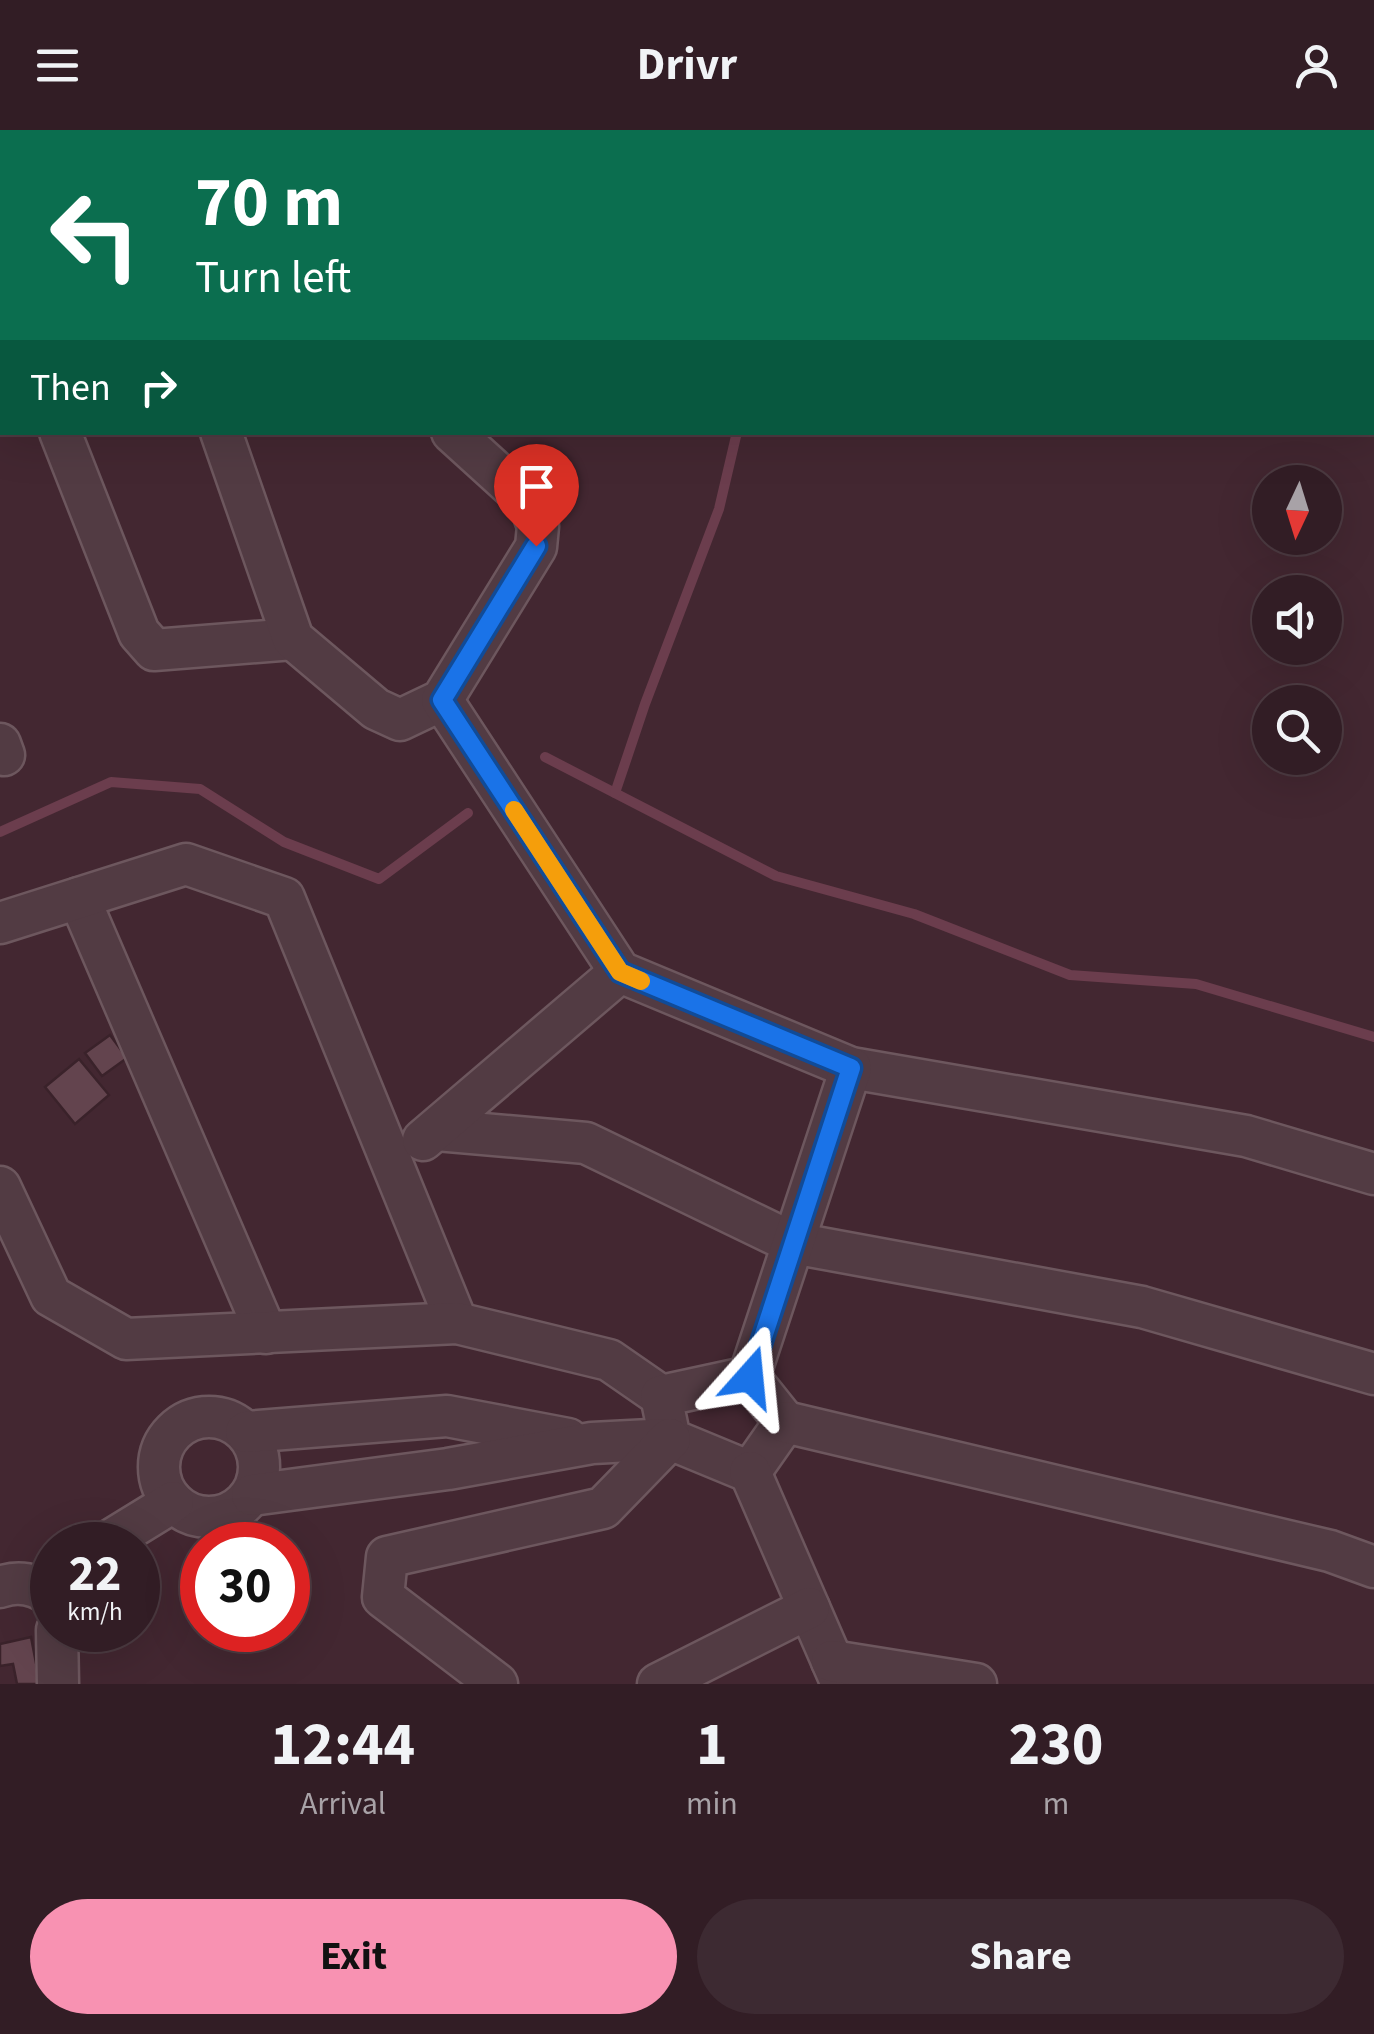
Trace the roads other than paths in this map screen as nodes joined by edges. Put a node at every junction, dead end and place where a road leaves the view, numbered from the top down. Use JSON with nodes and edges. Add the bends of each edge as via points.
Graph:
{"nodes":[{"id":1,"x":61,"y":435,"type":"edge"},
{"id":2,"x":222,"y":435,"type":"edge"},
{"id":3,"x":455,"y":435,"type":"edge"},
{"id":4,"x":293,"y":640,"type":"junction"},
{"id":5,"x":442,"y":700,"type":"junction"},
{"id":6,"x":79,"y":898,"type":"junction"},
{"id":7,"x":0,"y":923,"type":"edge"},
{"id":8,"x":620,"y":972,"type":"junction"},
{"id":9,"x":851,"y":1068,"type":"junction"},
{"id":10,"x":436,"y":1130,"type":"junction"},
{"id":11,"x":392,"y":1163,"type":"junction"},
{"id":12,"x":1374,"y":1174,"type":"edge"},
{"id":13,"x":0,"y":1187,"type":"edge"},
{"id":14,"x":793,"y":1244,"type":"junction"},
{"id":15,"x":457,"y":1323,"type":"junction"},
{"id":16,"x":266,"y":1332,"type":"junction"},
{"id":17,"x":1374,"y":1374,"type":"edge"},
{"id":18,"x":750,"y":1377,"type":"junction"},
{"id":19,"x":661,"y":1396,"type":"junction"},
{"id":20,"x":785,"y":1422,"type":"junction"},
{"id":21,"x":246,"y":1432,"type":"junction"},
{"id":22,"x":670,"y":1440,"type":"junction"},
{"id":23,"x":592,"y":1443,"type":"junction"},
{"id":24,"x":750,"y":1472,"type":"junction"},
{"id":25,"x":252,"y":1495,"type":"junction"},
{"id":26,"x":173,"y":1502,"type":"junction"},
{"id":27,"x":140,"y":1522,"type":"edge"},
{"id":28,"x":1374,"y":1568,"type":"edge"},
{"id":29,"x":809,"y":1608,"type":"junction"},
{"id":30,"x":57,"y":1652,"type":"edge"},
{"id":31,"x":837,"y":1672,"type":"edge"},
{"id":32,"x":58,"y":1684,"type":"edge"},
{"id":33,"x":497,"y":1684,"type":"edge"},
{"id":34,"x":658,"y":1684,"type":"edge"},
{"id":35,"x":976,"y":1684,"type":"edge"}],
"edges":[{"from":1,"to":4,"type":"street","via":[[138,633],[154,650]]},
{"from":2,"to":4,"type":"street"},
{"from":3,"to":5,"type":"street","via":[[529,502],[538,526],[536,546]]},
{"from":4,"to":5,"type":"street","via":[[376,709],[400,720]]},
{"from":5,"to":8,"type":"street"},
{"from":6,"to":7,"type":"street"},
{"from":6,"to":11,"type":"street","via":[[186,864],[284,898]]},
{"from":6,"to":16,"type":"street"},
{"from":8,"to":9,"type":"street"},
{"from":8,"to":10,"type":"street"},
{"from":9,"to":12,"type":"street","via":[[1246,1136]]},
{"from":9,"to":14,"type":"street"},
{"from":10,"to":11,"type":"street"},
{"from":10,"to":14,"type":"street","via":[[586,1143]]},
{"from":11,"to":15,"type":"street"},
{"from":13,"to":16,"type":"street","via":[[51,1296],[126,1340]]},
{"from":14,"to":17,"type":"street","via":[[1142,1306]]},
{"from":14,"to":18,"type":"street"},
{"from":15,"to":16,"type":"street"},
{"from":15,"to":19,"type":"street","via":[[608,1360]]},
{"from":18,"to":19,"type":"street"},
{"from":18,"to":20,"type":"street"},
{"from":19,"to":22,"type":"street"},
{"from":20,"to":24,"type":"street"},
{"from":20,"to":28,"type":"street","via":[[1330,1551]]},
{"from":21,"to":23,"type":"street","via":[[448,1416]]},
{"from":21,"to":25,"type":"street","via":[[258,1451]]},
{"from":21,"to":26,"type":"street","via":[[204,1416],[166,1440],[160,1472]]},
{"from":22,"to":23,"type":"street"},
{"from":22,"to":24,"type":"street"},
{"from":22,"to":33,"type":"street","via":[[604,1508],[387,1557],[383,1597]]},
{"from":23,"to":25,"type":"street"},
{"from":24,"to":29,"type":"street"},
{"from":25,"to":26,"type":"street","via":[[214,1517]]},
{"from":26,"to":27,"type":"street"},
{"from":29,"to":31,"type":"street"},
{"from":29,"to":34,"type":"street"},
{"from":30,"to":32,"type":"street"},
{"from":31,"to":35,"type":"street"}]}
